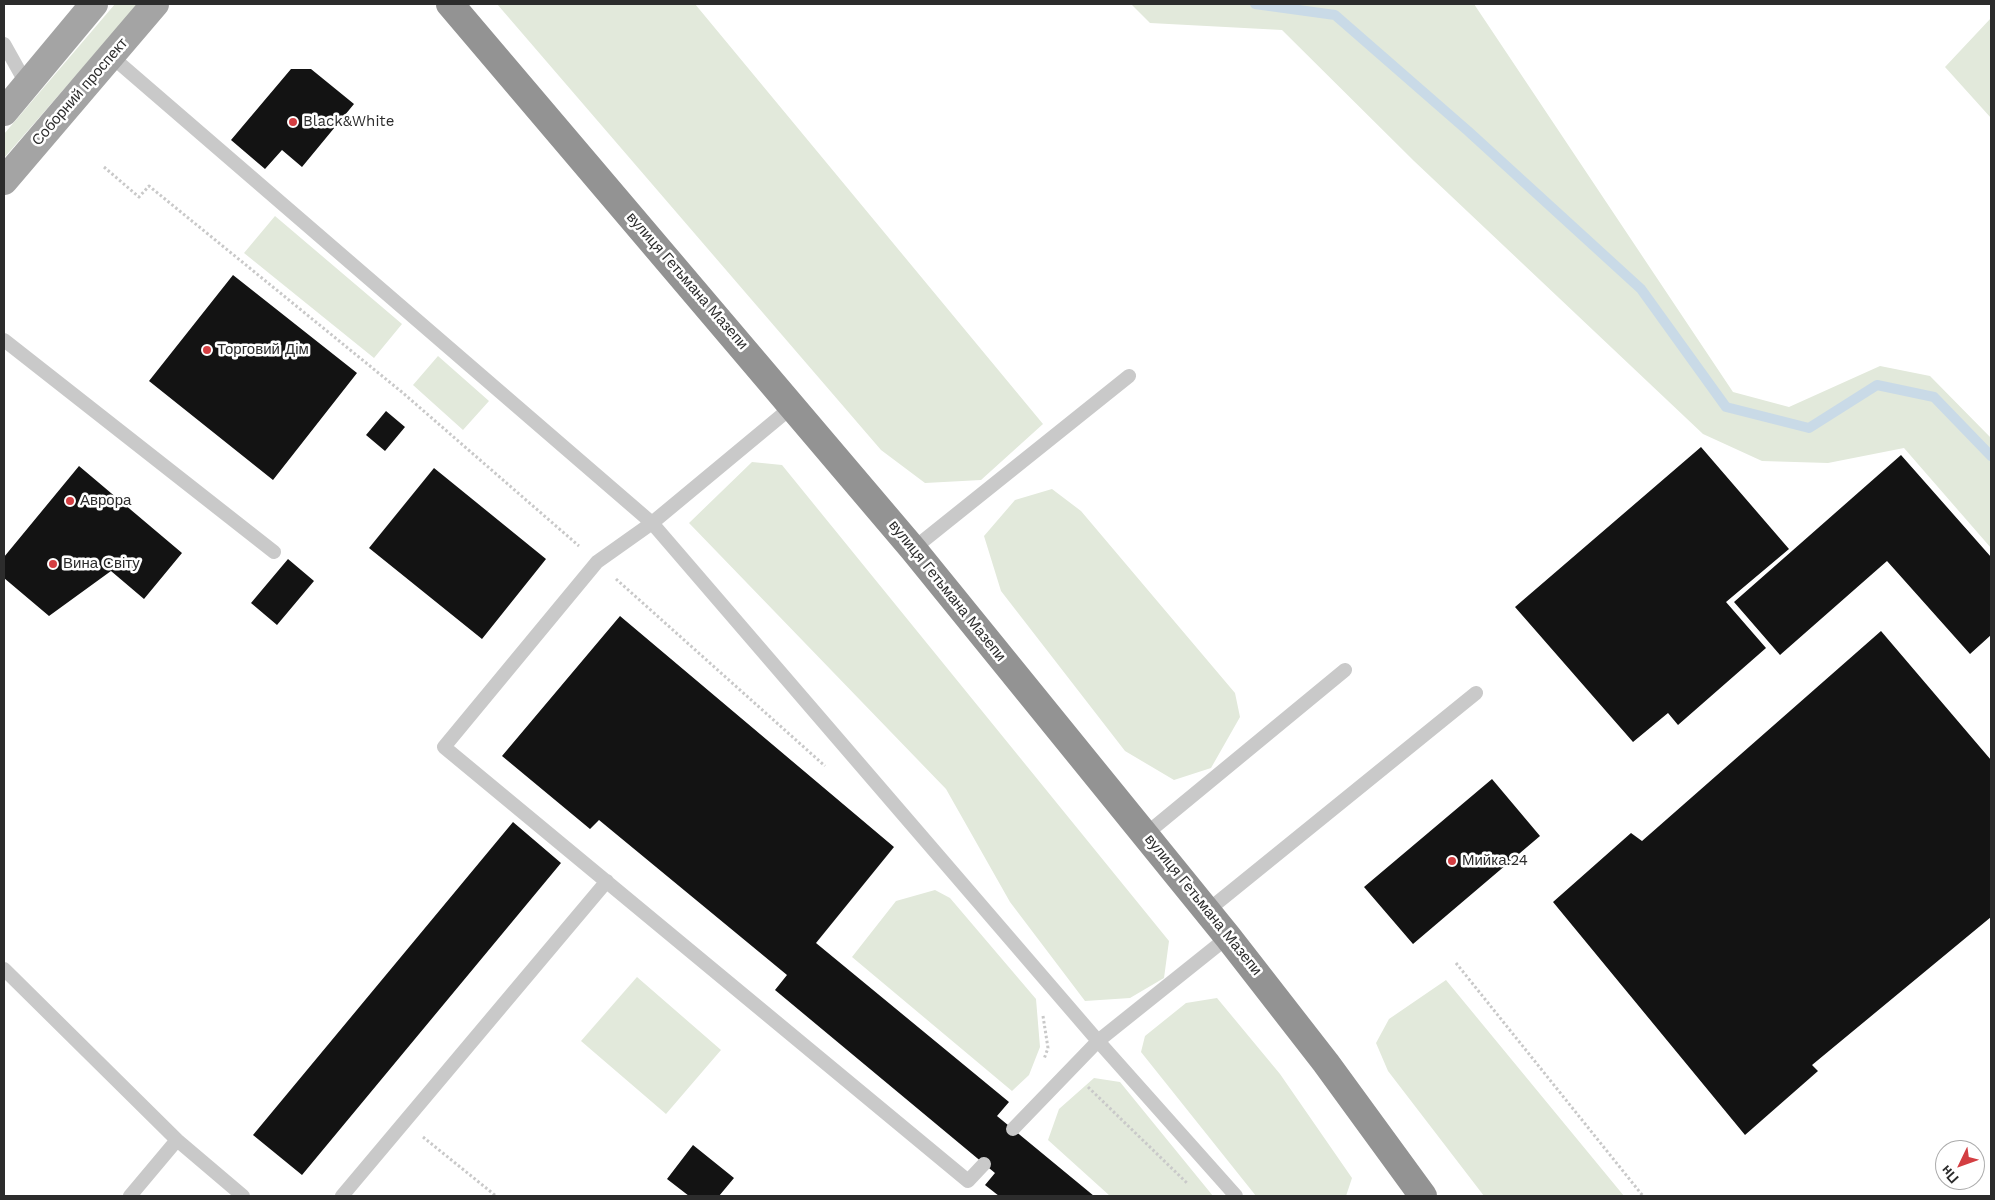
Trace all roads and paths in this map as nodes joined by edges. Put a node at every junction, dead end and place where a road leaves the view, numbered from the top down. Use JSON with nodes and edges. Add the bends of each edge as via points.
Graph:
{"nodes":[{"id":1,"x":94,"y":4,"type":"edge"},
{"id":2,"x":155,"y":4,"type":"edge"},
{"id":3,"x":450,"y":4,"type":"edge"},
{"id":4,"x":4,"y":44,"type":"edge"},
{"id":5,"x":111,"y":56,"type":"junction"},
{"id":6,"x":27,"y":85,"type":"junction"},
{"id":7,"x":4,"y":112,"type":"edge"},
{"id":8,"x":104,"y":167,"type":"dead end"},
{"id":9,"x":4,"y":181,"type":"edge"},
{"id":10,"x":4,"y":340,"type":"edge"},
{"id":11,"x":1129,"y":376,"type":"dead end"},
{"id":12,"x":794,"y":406,"type":"junction"},
{"id":13,"x":652,"y":523,"type":"junction"},
{"id":14,"x":913,"y":548,"type":"junction"},
{"id":15,"x":274,"y":552,"type":"dead end"},
{"id":16,"x":596,"y":562,"type":"junction"},
{"id":17,"x":1344,"y":670,"type":"dead end"},
{"id":18,"x":1476,"y":693,"type":"dead end"},
{"id":19,"x":832,"y":772,"type":"dead end"},
{"id":20,"x":1146,"y":834,"type":"junction"},
{"id":21,"x":607,"y":882,"type":"junction"},
{"id":22,"x":1207,"y":911,"type":"junction"},
{"id":23,"x":1228,"y":936,"type":"junction"},
{"id":24,"x":1456,"y":963,"type":"dead end"},
{"id":25,"x":4,"y":969,"type":"edge"},
{"id":26,"x":1043,"y":1013,"type":"dead end"},
{"id":27,"x":1098,"y":1041,"type":"junction"},
{"id":28,"x":1048,"y":1048,"type":"junction"},
{"id":29,"x":1055,"y":1055,"type":"dead end"},
{"id":30,"x":1042,"y":1063,"type":"dead end"},
{"id":31,"x":1083,"y":1082,"type":"dead end"},
{"id":32,"x":404,"y":1121,"type":"junction"},
{"id":33,"x":1013,"y":1129,"type":"dead end"},
{"id":34,"x":177,"y":1140,"type":"junction"},
{"id":35,"x":984,"y":1164,"type":"dead end"},
{"id":36,"x":1194,"y":1190,"type":"dead end"},
{"id":37,"x":130,"y":1196,"type":"edge"},
{"id":38,"x":243,"y":1196,"type":"edge"},
{"id":39,"x":342,"y":1196,"type":"edge"},
{"id":40,"x":496,"y":1196,"type":"edge"},
{"id":41,"x":1236,"y":1196,"type":"edge"},
{"id":42,"x":1423,"y":1196,"type":"edge"},
{"id":43,"x":1643,"y":1196,"type":"edge"}],
"edges":[{"from":1,"to":6,"type":"main road"},
{"from":2,"to":5,"type":"main road","name":"Соборний проспект"},
{"from":3,"to":12,"type":"highway","name":"вулиця Гетьмана Мазепи"},
{"from":4,"to":6,"type":"lane"},
{"from":5,"to":9,"type":"main road","name":"Соборний проспект"},
{"from":5,"to":13,"type":"lane"},
{"from":6,"to":7,"type":"main road"},
{"from":8,"to":16,"type":"path","via":[[139,197],[149,186],[156,191],[403,393]]},
{"from":10,"to":15,"type":"lane"},
{"from":11,"to":14,"type":"lane"},
{"from":12,"to":13,"type":"lane"},
{"from":12,"to":14,"type":"highway","name":"вулиця Гетьмана Мазепи"},
{"from":13,"to":16,"type":"lane"},
{"from":13,"to":27,"type":"lane"},
{"from":14,"to":20,"type":"highway","name":"вулиця Гетьмана Мазепи"},
{"from":16,"to":19,"type":"path"},
{"from":16,"to":21,"type":"lane","via":[[444,747]]},
{"from":17,"to":20,"type":"lane"},
{"from":18,"to":22,"type":"lane"},
{"from":20,"to":22,"type":"highway","name":"вулиця Гетьмана Мазепи"},
{"from":21,"to":32,"type":"lane"},
{"from":21,"to":35,"type":"lane","via":[[968,1181]]},
{"from":22,"to":23,"type":"highway","name":"вулиця Гетьмана Мазепи"},
{"from":23,"to":27,"type":"lane"},
{"from":23,"to":42,"type":"highway","name":"вулиця Гетьмана Мазепи"},
{"from":24,"to":43,"type":"path"},
{"from":25,"to":34,"type":"lane"},
{"from":26,"to":28,"type":"path"},
{"from":27,"to":33,"type":"lane"},
{"from":27,"to":41,"type":"lane"},
{"from":28,"to":29,"type":"path"},
{"from":28,"to":30,"type":"path"},
{"from":31,"to":36,"type":"path"},
{"from":32,"to":39,"type":"lane"},
{"from":32,"to":40,"type":"path"},
{"from":34,"to":37,"type":"lane"},
{"from":34,"to":38,"type":"lane"}]}
